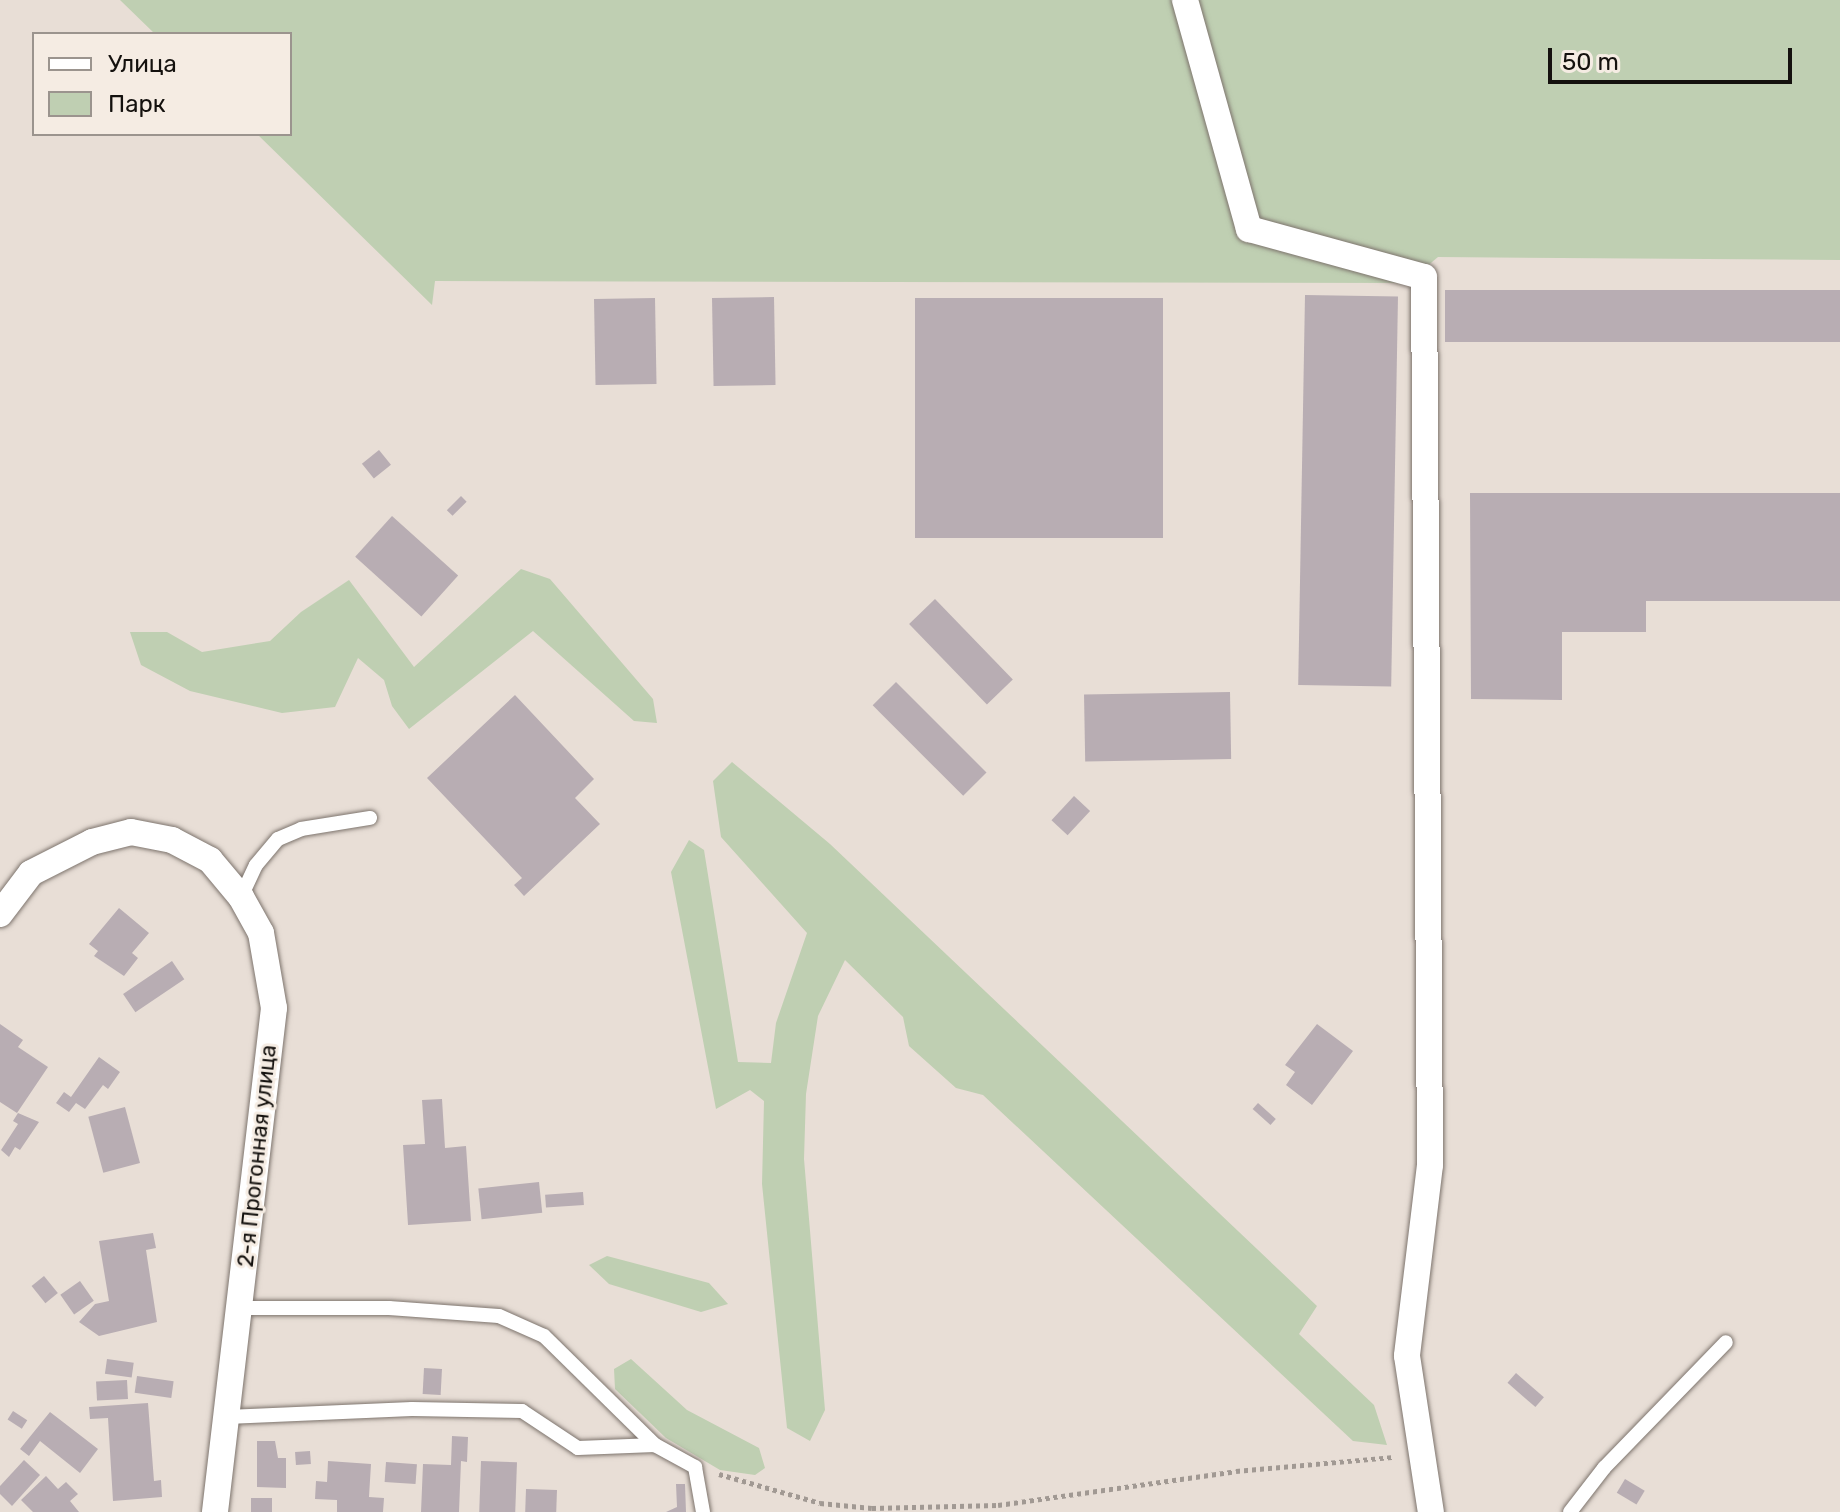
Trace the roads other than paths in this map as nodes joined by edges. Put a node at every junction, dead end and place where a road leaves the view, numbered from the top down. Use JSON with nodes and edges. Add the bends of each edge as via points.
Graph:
{"nodes":[{"id":1,"x":1185,"y":0,"type":"edge"},
{"id":2,"x":370,"y":818,"type":"dead end"},
{"id":3,"x":241,"y":897,"type":"junction"},
{"id":4,"x":0,"y":914,"type":"edge"},
{"id":5,"x":240,"y":1308,"type":"junction"},
{"id":6,"x":1726,"y":1342,"type":"dead end"},
{"id":7,"x":227,"y":1417,"type":"junction"},
{"id":8,"x":655,"y":1445,"type":"junction"},
{"id":9,"x":210,"y":1510,"type":"edge"},
{"id":10,"x":703,"y":1512,"type":"edge"},
{"id":11,"x":1431,"y":1512,"type":"edge"},
{"id":12,"x":1570,"y":1512,"type":"edge"}],
"edges":[{"from":1,"to":11,"type":"street","via":[[1249,229],[1424,277],[1430,1165],[1407,1356]]},
{"from":2,"to":3,"type":"lane","via":[[301,829],[278,839],[256,865]]},
{"from":3,"to":4,"type":"street","name":"2-я Прогонная улица","via":[[210,860],[172,840],[131,832],[92,842],[31,873]]},
{"from":3,"to":5,"type":"street","name":"2-я Прогонная улица","via":[[261,933],[274,1008]]},
{"from":5,"to":7,"type":"street","name":"2-я Прогонная улица"},
{"from":5,"to":8,"type":"lane","via":[[389,1308],[499,1316],[544,1336]]},
{"from":6,"to":12,"type":"lane","via":[[1604,1468]]},
{"from":7,"to":8,"type":"lane","via":[[412,1409],[522,1411],[578,1448]]},
{"from":7,"to":9,"type":"street","name":"2-я Прогонная улица"},
{"from":8,"to":10,"type":"lane","via":[[695,1467]]}]}
